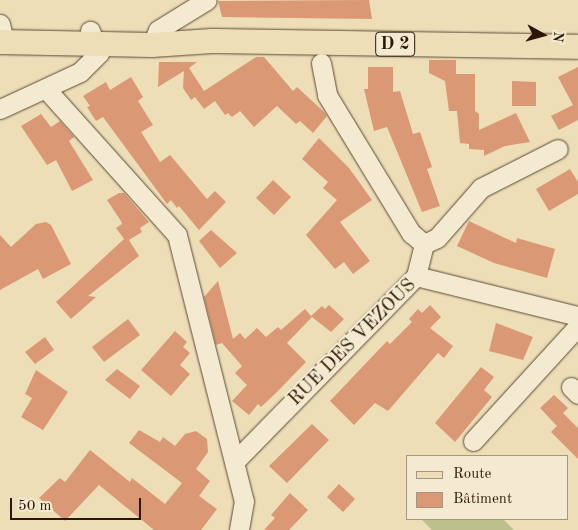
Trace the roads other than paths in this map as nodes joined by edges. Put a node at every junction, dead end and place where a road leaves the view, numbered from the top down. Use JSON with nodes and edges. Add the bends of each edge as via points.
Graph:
{"nodes":[{"id":1,"x":207,"y":0,"type":"edge"},
{"id":2,"x":1,"y":33,"type":"edge"},
{"id":3,"x":93,"y":38,"type":"junction"},
{"id":4,"x":155,"y":38,"type":"junction"},
{"id":5,"x":578,"y":47,"type":"edge"},
{"id":6,"x":321,"y":63,"type":"dead end"},
{"id":7,"x":46,"y":89,"type":"junction"},
{"id":8,"x":0,"y":110,"type":"edge"},
{"id":9,"x":558,"y":149,"type":"dead end"},
{"id":10,"x":424,"y":244,"type":"junction"},
{"id":11,"x":416,"y":276,"type":"junction"},
{"id":12,"x":578,"y":316,"type":"edge"},
{"id":13,"x":578,"y":326,"type":"edge"},
{"id":14,"x":473,"y":441,"type":"dead end"},
{"id":15,"x":235,"y":461,"type":"junction"},
{"id":16,"x":239,"y":530,"type":"edge"}],
"edges":[{"from":1,"to":4,"type":"street"},
{"from":2,"to":3,"type":"main road","number":"D 2"},
{"from":3,"to":4,"type":"main road","number":"D 2"},
{"from":3,"to":7,"type":"street","via":[[99,53],[80,72]]},
{"from":4,"to":5,"type":"main road","number":"D 2"},
{"from":6,"to":10,"type":"street","via":[[327,95],[411,233]]},
{"from":7,"to":8,"type":"street"},
{"from":7,"to":15,"type":"street","via":[[177,235]]},
{"from":9,"to":10,"type":"street","via":[[481,188],[437,238]]},
{"from":10,"to":11,"type":"street"},
{"from":11,"to":12,"type":"street","name":"RUE DES VEZOUS"},
{"from":11,"to":15,"type":"street","name":"RUE DES VEZOUS"},
{"from":13,"to":14,"type":"street"},
{"from":15,"to":16,"type":"street","via":[[244,501]]}]}
